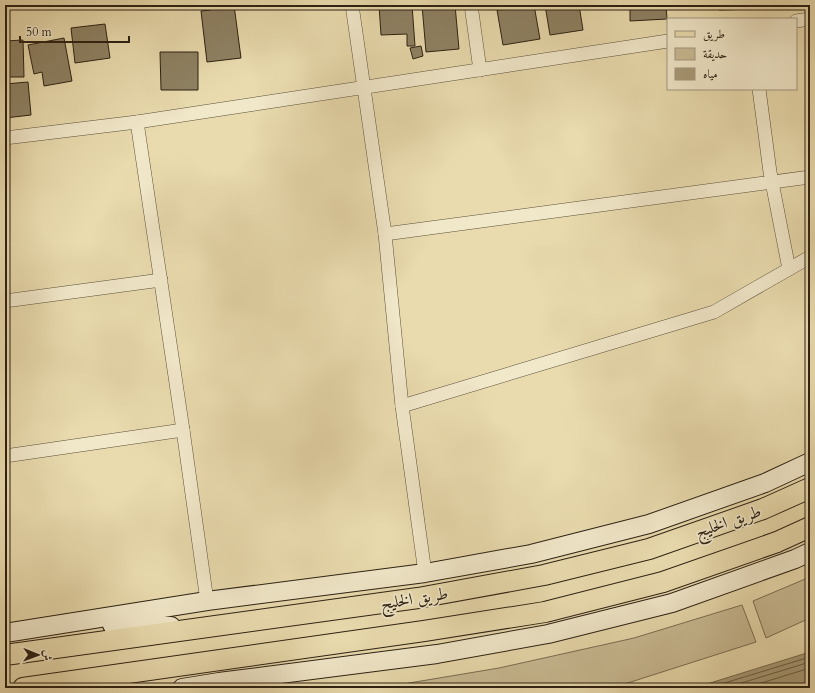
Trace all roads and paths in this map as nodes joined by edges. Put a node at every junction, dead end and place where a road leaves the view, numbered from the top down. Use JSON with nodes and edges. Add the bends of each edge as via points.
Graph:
{"nodes":[{"id":1,"x":352,"y":5,"type":"edge"},
{"id":2,"x":471,"y":5,"type":"edge"},
{"id":3,"x":810,"y":19,"type":"edge"},
{"id":4,"x":797,"y":21,"type":"edge"},
{"id":5,"x":667,"y":41,"type":"edge"},
{"id":6,"x":480,"y":70,"type":"junction"},
{"id":7,"x":364,"y":87,"type":"junction"},
{"id":8,"x":759,"y":90,"type":"edge"},
{"id":9,"x":138,"y":122,"type":"junction"},
{"id":10,"x":5,"y":138,"type":"edge"},
{"id":11,"x":810,"y":177,"type":"edge"},
{"id":12,"x":772,"y":183,"type":"junction"},
{"id":13,"x":385,"y":234,"type":"junction"},
{"id":14,"x":810,"y":256,"type":"edge"},
{"id":15,"x":789,"y":269,"type":"junction"},
{"id":16,"x":161,"y":280,"type":"junction"},
{"id":17,"x":5,"y":301,"type":"edge"},
{"id":18,"x":402,"y":406,"type":"junction"},
{"id":19,"x":183,"y":430,"type":"junction"},
{"id":20,"x":5,"y":456,"type":"edge"},
{"id":21,"x":810,"y":462,"type":"edge"},
{"id":22,"x":810,"y":488,"type":"edge"},
{"id":23,"x":810,"y":527,"type":"edge"},
{"id":24,"x":810,"y":552,"type":"edge"},
{"id":25,"x":424,"y":573,"type":"junction"},
{"id":26,"x":207,"y":601,"type":"junction"},
{"id":27,"x":139,"y":612,"type":"junction"},
{"id":28,"x":63,"y":624,"type":"junction"},
{"id":29,"x":118,"y":625,"type":"junction"},
{"id":30,"x":211,"y":626,"type":"junction"},
{"id":31,"x":5,"y":633,"type":"edge"},
{"id":32,"x":386,"y":636,"type":"junction"},
{"id":33,"x":88,"y":643,"type":"junction"},
{"id":34,"x":5,"y":655,"type":"edge"},
{"id":35,"x":338,"y":667,"type":"junction"},
{"id":36,"x":23,"y":688,"type":"edge"},
{"id":37,"x":182,"y":688,"type":"edge"}],
"edges":[{"from":1,"to":7,"type":"street"},
{"from":2,"to":6,"type":"street"},
{"from":3,"to":4,"type":"street"},
{"from":5,"to":6,"type":"street"},
{"from":6,"to":7,"type":"street"},
{"from":7,"to":9,"type":"street"},
{"from":7,"to":13,"type":"street"},
{"from":8,"to":12,"type":"street"},
{"from":9,"to":10,"type":"street"},
{"from":9,"to":16,"type":"street"},
{"from":11,"to":12,"type":"street"},
{"from":12,"to":13,"type":"street"},
{"from":12,"to":15,"type":"street"},
{"from":13,"to":18,"type":"street"},
{"from":14,"to":15,"type":"street"},
{"from":15,"to":18,"type":"street","via":[[714,312]]},
{"from":16,"to":17,"type":"street"},
{"from":16,"to":19,"type":"street"},
{"from":18,"to":25,"type":"street"},
{"from":19,"to":20,"type":"street"},
{"from":19,"to":26,"type":"street"},
{"from":21,"to":25,"type":"main road","via":[[765,483],[649,524],[531,554]]},
{"from":22,"to":30,"type":"main road","name":"طريق الخليج","via":[[763,509],[649,549],[544,575],[418,598]]},
{"from":23,"to":32,"type":"main road","name":"طريق الخليج","via":[[777,542],[663,582],[545,612]]},
{"from":24,"to":35,"type":"main road","via":[[672,603],[548,634],[437,654]]},
{"from":25,"to":26,"type":"main road"},
{"from":26,"to":27,"type":"main road"},
{"from":27,"to":28,"type":"main road"},
{"from":27,"to":29,"type":"main road"},
{"from":28,"to":29,"type":"main road"},
{"from":28,"to":31,"type":"main road"},
{"from":29,"to":30,"type":"main road"},
{"from":29,"to":33,"type":"main road"},
{"from":30,"to":33,"type":"main road","name":"طريق الخليج"},
{"from":32,"to":35,"type":"main road"},
{"from":32,"to":36,"type":"main road","name":"طريق الخليج"},
{"from":33,"to":34,"type":"main road","name":"طريق الخليج"},
{"from":35,"to":37,"type":"main road"}]}
